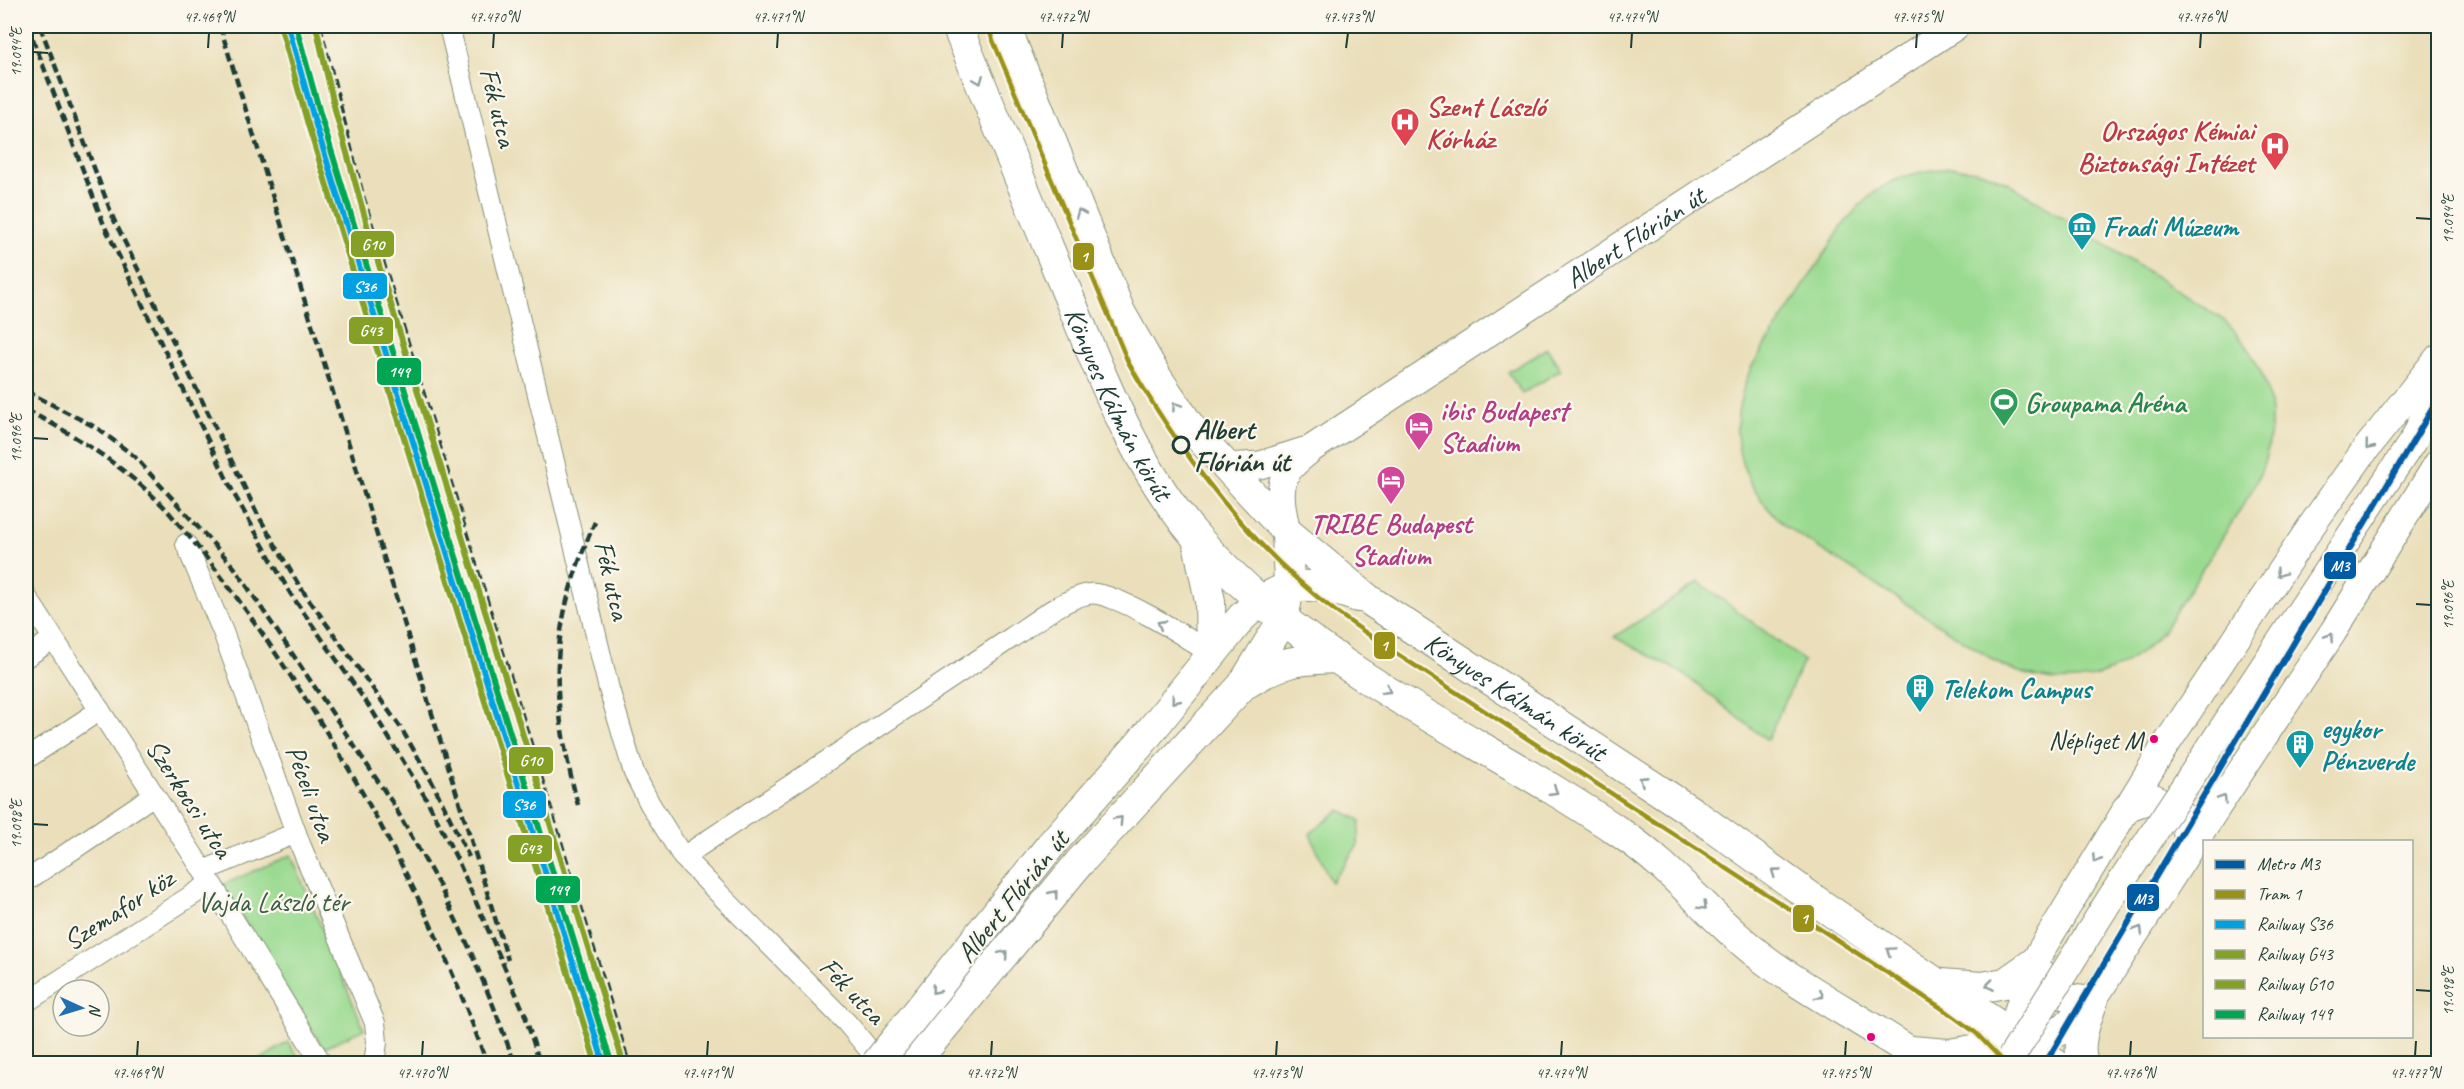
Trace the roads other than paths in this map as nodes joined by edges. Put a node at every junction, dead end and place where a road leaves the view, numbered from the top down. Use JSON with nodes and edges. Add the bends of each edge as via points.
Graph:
{"nodes":[{"id":1,"x":449,"y":26,"type":"edge"},
{"id":2,"x":957,"y":26,"type":"edge"},
{"id":3,"x":1005,"y":26,"type":"edge"},
{"id":4,"x":1956,"y":26,"type":"edge"},
{"id":5,"x":2439,"y":358,"type":"edge"},
{"id":6,"x":2439,"y":386,"type":"edge"},
{"id":7,"x":2439,"y":409,"type":"edge"},
{"id":8,"x":2414,"y":439,"type":"junction"},
{"id":9,"x":1311,"y":449,"type":"junction"},
{"id":10,"x":2439,"y":463,"type":"edge"},
{"id":11,"x":1226,"y":467,"type":"junction"},
{"id":12,"x":1287,"y":532,"type":"junction"},
{"id":13,"x":1197,"y":538,"type":"junction"},
{"id":14,"x":186,"y":544,"type":"dead end"},
{"id":15,"x":1289,"y":587,"type":"junction"},
{"id":16,"x":26,"y":597,"type":"edge"},
{"id":17,"x":1369,"y":600,"type":"junction"},
{"id":18,"x":1260,"y":601,"type":"junction"},
{"id":19,"x":1282,"y":620,"type":"junction"},
{"id":20,"x":53,"y":639,"type":"junction"},
{"id":21,"x":1211,"y":655,"type":"junction"},
{"id":22,"x":26,"y":657,"type":"edge"},
{"id":23,"x":1338,"y":658,"type":"junction"},
{"id":24,"x":1242,"y":686,"type":"junction"},
{"id":25,"x":100,"y":710,"type":"junction"},
{"id":26,"x":26,"y":759,"type":"edge"},
{"id":27,"x":154,"y":795,"type":"junction"},
{"id":28,"x":2126,"y":808,"type":"junction"},
{"id":29,"x":296,"y":833,"type":"junction"},
{"id":30,"x":2190,"y":848,"type":"junction"},
{"id":31,"x":683,"y":857,"type":"junction"},
{"id":32,"x":207,"y":877,"type":"junction"},
{"id":33,"x":26,"y":881,"type":"edge"},
{"id":34,"x":2035,"y":962,"type":"junction"},
{"id":35,"x":1938,"y":984,"type":"junction"},
{"id":36,"x":2093,"y":1000,"type":"junction"},
{"id":37,"x":26,"y":1002,"type":"edge"},
{"id":38,"x":2016,"y":1050,"type":"edge"},
{"id":39,"x":1983,"y":1057,"type":"edge"},
{"id":40,"x":1919,"y":1059,"type":"edge"},
{"id":41,"x":322,"y":1064,"type":"edge"},
{"id":42,"x":374,"y":1064,"type":"edge"},
{"id":43,"x":876,"y":1064,"type":"edge"},
{"id":44,"x":881,"y":1064,"type":"edge"},
{"id":45,"x":913,"y":1064,"type":"edge"},
{"id":46,"x":2055,"y":1064,"type":"edge"},
{"id":47,"x":2083,"y":1064,"type":"edge"}],
"edges":[{"from":1,"to":31,"type":"street","name":"Fék utca","via":[[609,689],[634,773]]},
{"from":2,"to":13,"type":"main road","name":"Könyves Kálmán körút","one_way":true,"via":[[1106,386],[1154,478]]},
{"from":11,"to":3,"type":"main road","name":"Könyves Kálmán körút","one_way":true,"via":[[1190,427],[1120,312]]},
{"from":4,"to":9,"type":"main road","name":"Albert Flórián út"},
{"from":5,"to":28,"type":"main road","one_way":true,"via":[[2362,454],[2312,525]]},
{"from":6,"to":8,"type":"main road"},
{"from":7,"to":8,"type":"main road"},
{"from":8,"to":38,"type":"main road","bridge":true,"via":[[2112,896]]},
{"from":9,"to":11,"type":"main road","name":"Albert Flórián út","via":[[1260,465]]},
{"from":9,"to":12,"type":"main road","name":"Albert Flórián út","via":[[1288,469],[1281,491]]},
{"from":30,"to":10,"type":"main road","one_way":true},
{"from":11,"to":12,"type":"main road","name":"Könyves Kálmán körút"},
{"from":12,"to":15,"type":"main road","name":"Albert Flórián út"},
{"from":12,"to":17,"type":"main road","name":"Könyves Kálmán körút"},
{"from":13,"to":18,"type":"main road","name":"Könyves Kálmán körút"},
{"from":13,"to":21,"type":"main road","via":[[1210,601]]},
{"from":14,"to":29,"type":"street","name":"Péceli utca","via":[[223,632]]},
{"from":15,"to":17,"type":"main road","via":[[1309,584]]},
{"from":15,"to":18,"type":"main road","name":"Albert Flórián út"},
{"from":15,"to":19,"type":"main road","name":"Albert Flórián út"},
{"from":16,"to":20,"type":"street","name":"Szerkocsi utca"},
{"from":35,"to":17,"type":"main road","name":"Könyves Kálmán körút","one_way":true,"via":[[1692,812]]},
{"from":18,"to":19,"type":"main road","name":"Könyves Kálmán körút"},
{"from":18,"to":21,"type":"main road","name":"Albert Flórián út"},
{"from":19,"to":23,"type":"main road","name":"Könyves Kálmán körút"},
{"from":19,"to":24,"type":"main road","name":"Albert Flórián út"},
{"from":20,"to":22,"type":"street"},
{"from":20,"to":25,"type":"street","name":"Szerkocsi utca"},
{"from":21,"to":31,"type":"street","one_way":true,"via":[[1191,640],[1108,596],[1086,595],[1065,604]]},
{"from":21,"to":43,"type":"main road","name":"Albert Flórián út","one_way":true,"bridge":true,"via":[[1140,744],[1050,846]]},
{"from":23,"to":24,"type":"main road","via":[[1296,660],[1273,667]]},
{"from":23,"to":40,"type":"main road","name":"Könyves Kálmán körút","one_way":true,"via":[[1623,834],[1662,864],[1708,911],[1771,964]]},
{"from":45,"to":24,"type":"main road","name":"Albert Flórián út","one_way":true,"via":[[1079,863]]},
{"from":25,"to":26,"type":"street"},
{"from":25,"to":27,"type":"street","name":"Szerkocsi utca"},
{"from":27,"to":32,"type":"street","name":"Szerkocsi utca"},
{"from":27,"to":33,"type":"street"},
{"from":28,"to":30,"type":"main road","via":[[2155,798],[2183,817]]},
{"from":28,"to":34,"type":"main road","one_way":true},
{"from":29,"to":32,"type":"street","name":"Szemafor köz"},
{"from":29,"to":42,"type":"street","name":"Péceli utca","via":[[375,1023]]},
{"from":36,"to":30,"type":"main road","one_way":true},
{"from":31,"to":44,"type":"street","name":"Fék utca","via":[[847,1023]]},
{"from":32,"to":37,"type":"street","name":"Szemafor köz"},
{"from":32,"to":41,"type":"street","name":"Szerkocsi utca"},
{"from":34,"to":35,"type":"main road","one_way":true,"via":[[2006,983],[1982,987]]},
{"from":34,"to":36,"type":"main road","via":[[2048,984],[2067,999]]},
{"from":34,"to":38,"type":"main road","via":[[2019,1012]]},
{"from":35,"to":38,"type":"main road","name":"Könyves Kálmán körút"},
{"from":35,"to":39,"type":"main road","via":[[1967,1020]]},
{"from":36,"to":38,"type":"main road","via":[[2065,1028]]},
{"from":36,"to":47,"type":"main road","via":[[2082,1033]]},
{"from":38,"to":39,"type":"main road"},
{"from":38,"to":46,"type":"main road","name":"Könyves Kálmán körút"},
{"from":39,"to":40,"type":"main road","via":[[1949,1054]]}]}
